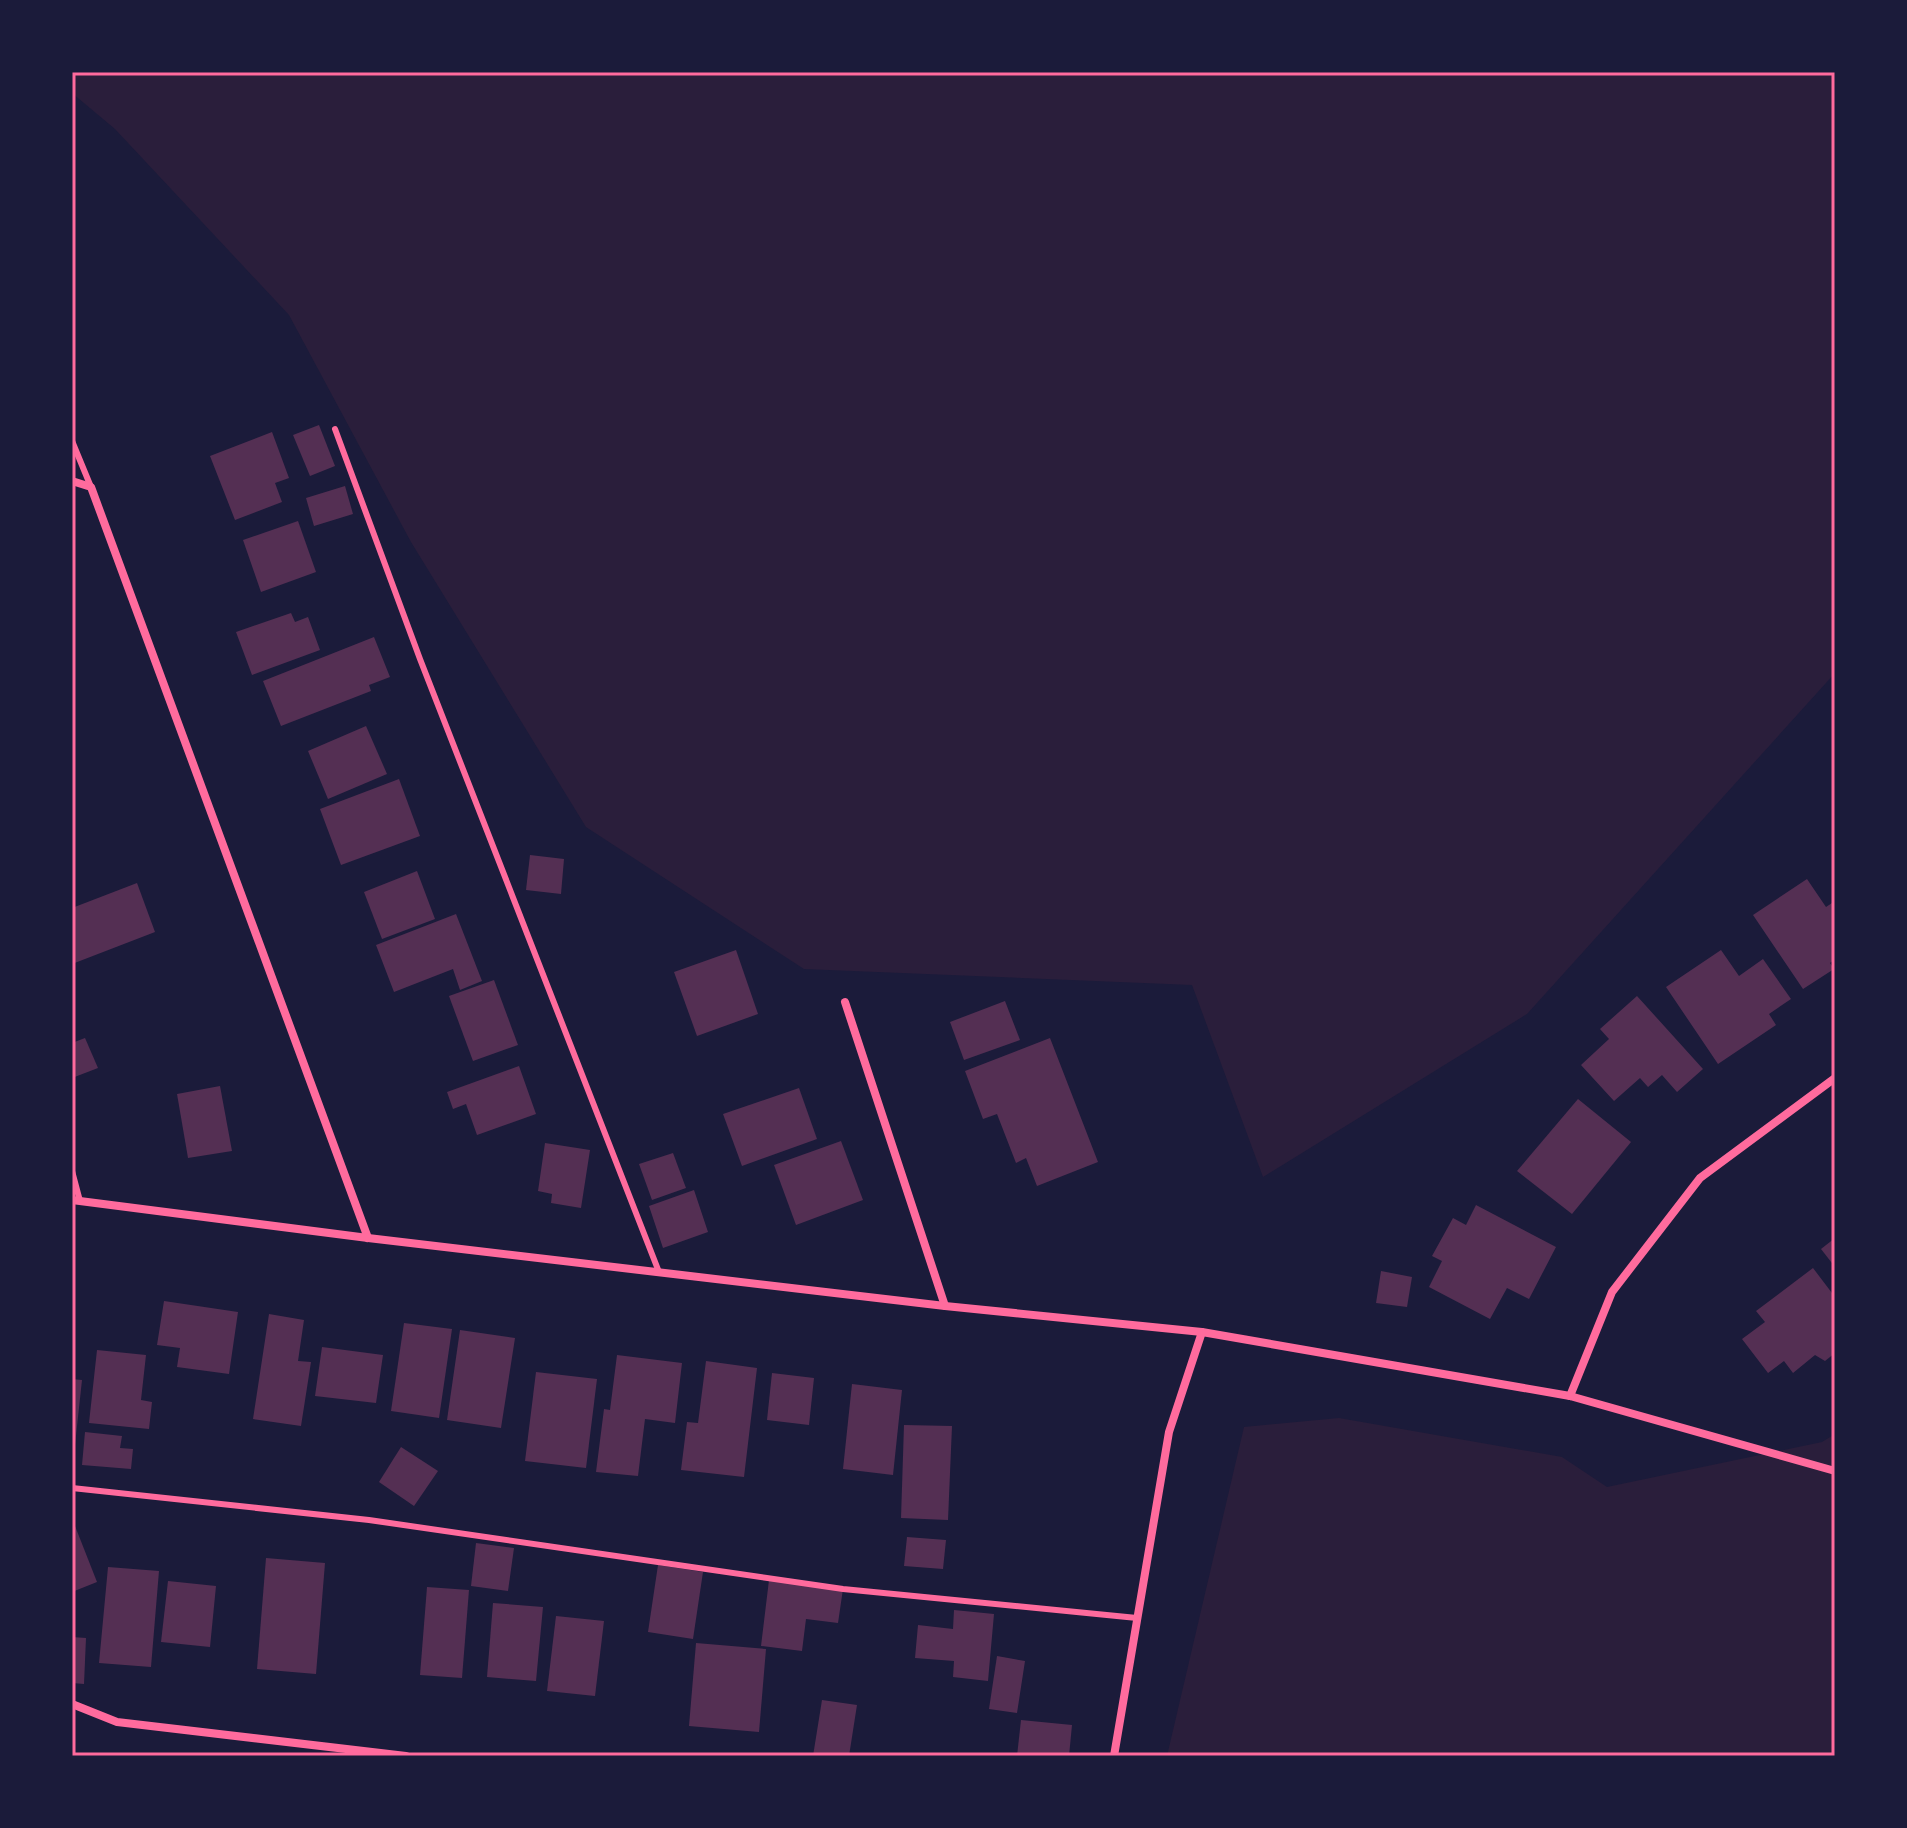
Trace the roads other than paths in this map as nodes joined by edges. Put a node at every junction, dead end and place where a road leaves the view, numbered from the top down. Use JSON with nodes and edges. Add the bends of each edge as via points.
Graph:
{"nodes":[{"id":1,"x":335,"y":429,"type":"dead end"},
{"id":2,"x":72,"y":441,"type":"edge"},
{"id":3,"x":72,"y":481,"type":"edge"},
{"id":4,"x":91,"y":487,"type":"junction"},
{"id":5,"x":845,"y":1002,"type":"dead end"},
{"id":6,"x":1835,"y":1078,"type":"edge"},
{"id":7,"x":72,"y":1171,"type":"edge"},
{"id":8,"x":76,"y":1201,"type":"edge"},
{"id":9,"x":368,"y":1238,"type":"junction"},
{"id":10,"x":659,"y":1272,"type":"junction"},
{"id":11,"x":945,"y":1306,"type":"junction"},
{"id":12,"x":1202,"y":1332,"type":"junction"},
{"id":13,"x":1570,"y":1396,"type":"junction"},
{"id":14,"x":1835,"y":1471,"type":"edge"},
{"id":15,"x":72,"y":1488,"type":"edge"},
{"id":16,"x":1137,"y":1618,"type":"junction"},
{"id":17,"x":72,"y":1704,"type":"edge"},
{"id":18,"x":406,"y":1756,"type":"edge"},
{"id":19,"x":1114,"y":1756,"type":"edge"}],
"edges":[{"from":1,"to":10,"type":"lane"},
{"from":2,"to":4,"type":"lane"},
{"from":3,"to":4,"type":"street"},
{"from":4,"to":9,"type":"street"},
{"from":5,"to":11,"type":"street"},
{"from":6,"to":13,"type":"street","via":[[1700,1178],[1612,1292]]},
{"from":7,"to":8,"type":"lane"},
{"from":8,"to":9,"type":"street"},
{"from":9,"to":10,"type":"street"},
{"from":10,"to":11,"type":"street"},
{"from":11,"to":12,"type":"street"},
{"from":12,"to":13,"type":"street"},
{"from":12,"to":16,"type":"street","via":[[1169,1432]]},
{"from":13,"to":14,"type":"street"},
{"from":15,"to":16,"type":"lane","via":[[369,1520],[843,1589]]},
{"from":16,"to":19,"type":"street"},
{"from":17,"to":18,"type":"street","via":[[117,1722]]}]}
